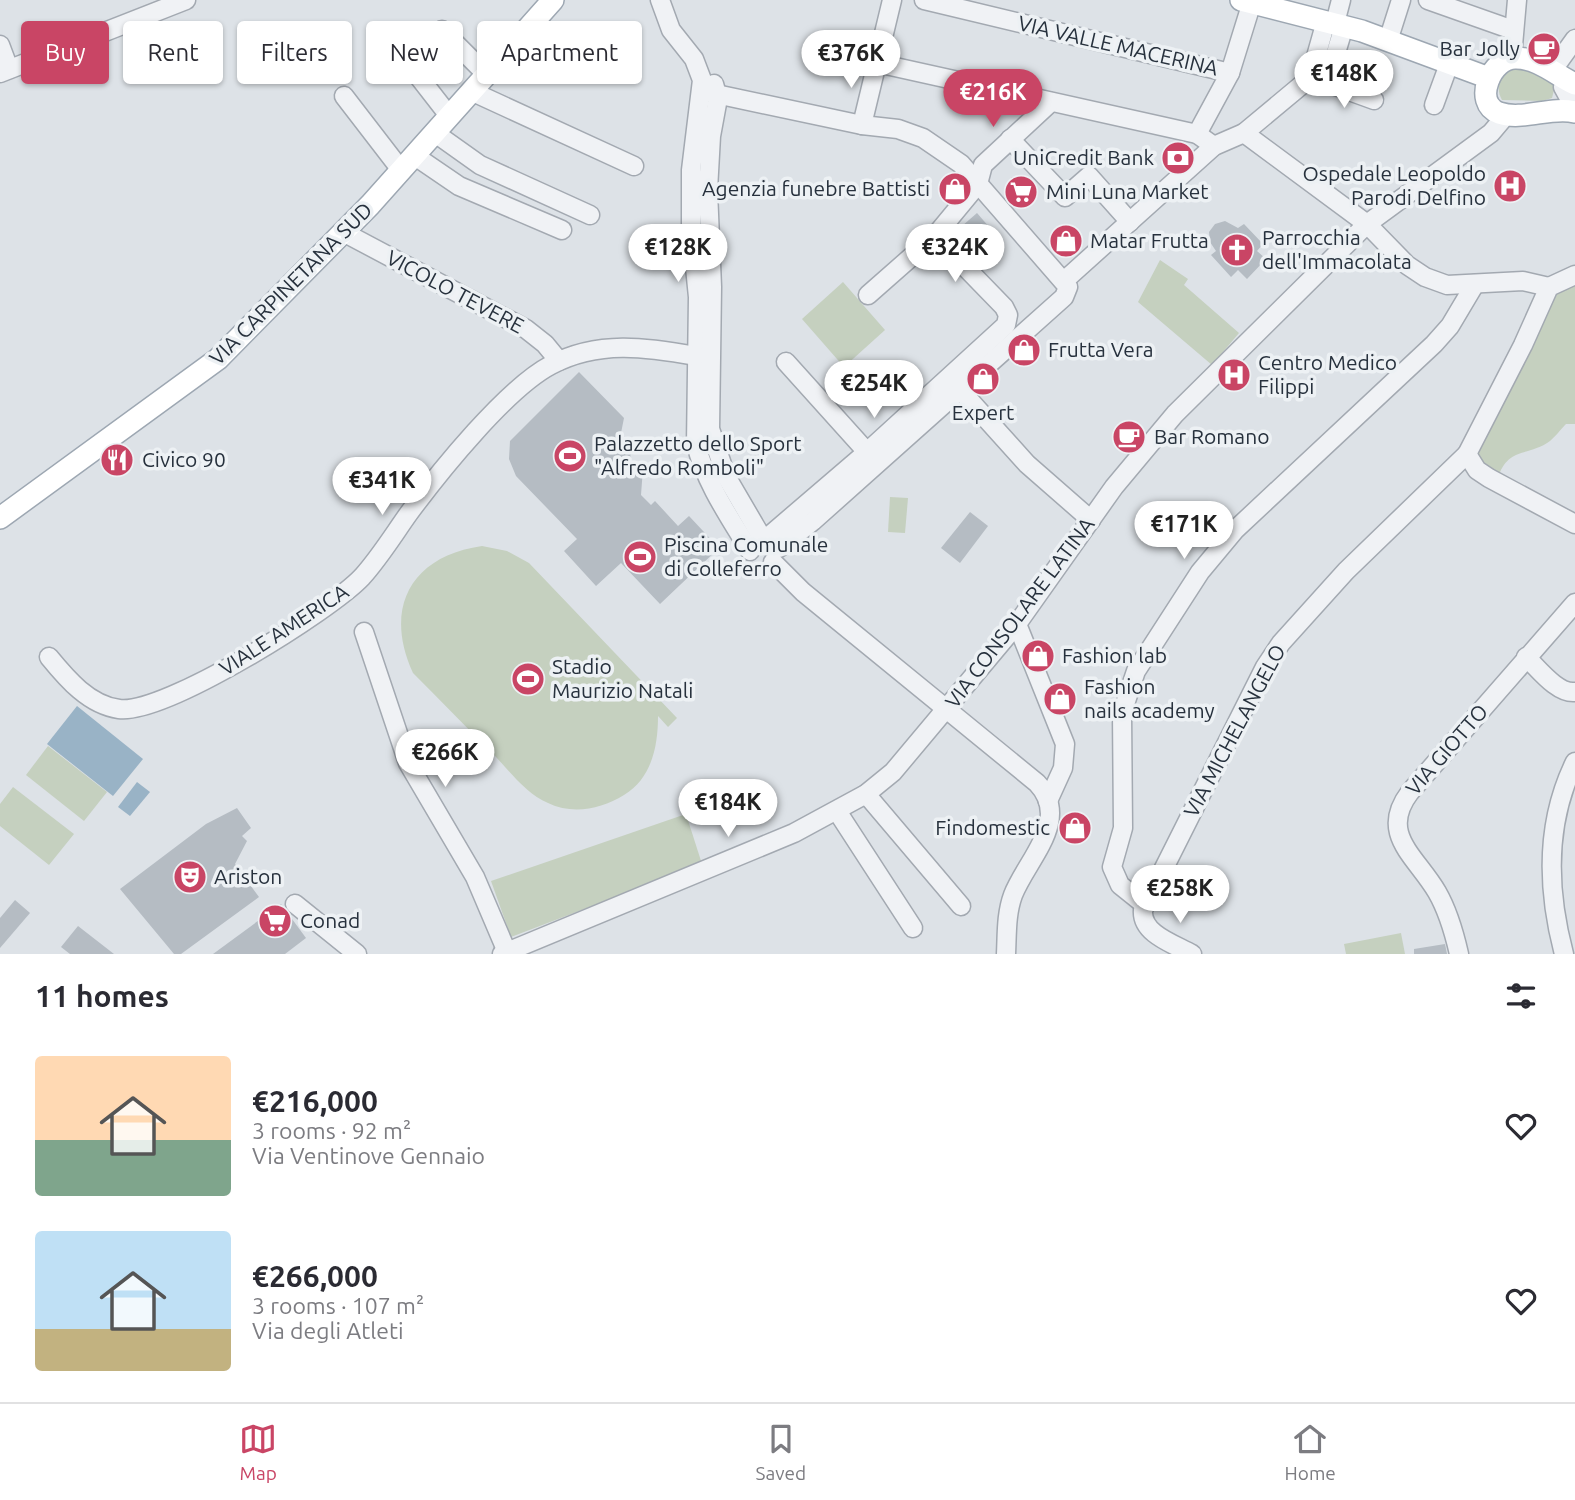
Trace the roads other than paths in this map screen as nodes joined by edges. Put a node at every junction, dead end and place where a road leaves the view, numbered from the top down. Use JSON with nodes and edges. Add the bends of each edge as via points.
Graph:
{"nodes":[{"id":1,"x":186,"y":0,"type":"edge"},
{"id":2,"x":660,"y":0,"type":"edge"},
{"id":3,"x":672,"y":0,"type":"edge"},
{"id":4,"x":892,"y":0,"type":"edge"},
{"id":5,"x":925,"y":0,"type":"edge"},
{"id":6,"x":1341,"y":0,"type":"edge"},
{"id":7,"x":1401,"y":0,"type":"edge"},
{"id":8,"x":1428,"y":0,"type":"edge"},
{"id":9,"x":1517,"y":0,"type":"edge"},
{"id":10,"x":1247,"y":1,"type":"edge"},
{"id":11,"x":548,"y":3,"type":"edge"},
{"id":12,"x":533,"y":21,"type":"edge"},
{"id":13,"x":1335,"y":23,"type":"junction"},
{"id":14,"x":1513,"y":30,"type":"junction"},
{"id":15,"x":1575,"y":39,"type":"edge"},
{"id":16,"x":1388,"y":41,"type":"junction"},
{"id":17,"x":0,"y":45,"type":"edge"},
{"id":18,"x":463,"y":51,"type":"edge"},
{"id":19,"x":1512,"y":57,"type":"junction"},
{"id":20,"x":877,"y":63,"type":"junction"},
{"id":21,"x":477,"y":65,"type":"edge"},
{"id":22,"x":1449,"y":65,"type":"junction"},
{"id":23,"x":5,"y":71,"type":"edge"},
{"id":24,"x":1230,"y":73,"type":"junction"},
{"id":25,"x":1489,"y":78,"type":"junction"},
{"id":26,"x":1375,"y":80,"type":"dead end"},
{"id":27,"x":1562,"y":80,"type":"edge"},
{"id":28,"x":1318,"y":81,"type":"junction"},
{"id":29,"x":424,"y":84,"type":"edge"},
{"id":30,"x":479,"y":84,"type":"edge"},
{"id":31,"x":472,"y":92,"type":"junction"},
{"id":32,"x":710,"y":93,"type":"junction"},
{"id":33,"x":344,"y":96,"type":"dead end"},
{"id":34,"x":1051,"y":102,"type":"junction"},
{"id":35,"x":1434,"y":105,"type":"dead end"},
{"id":36,"x":1552,"y":111,"type":"junction"},
{"id":37,"x":1575,"y":111,"type":"edge"},
{"id":38,"x":1507,"y":114,"type":"junction"},
{"id":39,"x":450,"y":117,"type":"junction"},
{"id":40,"x":862,"y":125,"type":"junction"},
{"id":41,"x":1244,"y":133,"type":"junction"},
{"id":42,"x":435,"y":134,"type":"junction"},
{"id":43,"x":1198,"y":134,"type":"junction"},
{"id":44,"x":1010,"y":139,"type":"junction"},
{"id":45,"x":1214,"y":146,"type":"junction"},
{"id":46,"x":408,"y":163,"type":"junction"},
{"id":47,"x":634,"y":166,"type":"dead end"},
{"id":48,"x":978,"y":184,"type":"junction"},
{"id":49,"x":590,"y":215,"type":"dead end"},
{"id":50,"x":1130,"y":222,"type":"junction"},
{"id":51,"x":1367,"y":224,"type":"junction"},
{"id":52,"x":562,"y":230,"type":"dead end"},
{"id":53,"x":343,"y":232,"type":"junction"},
{"id":54,"x":935,"y":236,"type":"junction"},
{"id":55,"x":1575,"y":275,"type":"edge"},
{"id":56,"x":1066,"y":284,"type":"junction"},
{"id":57,"x":1475,"y":284,"type":"junction"},
{"id":58,"x":1549,"y":287,"type":"junction"},
{"id":59,"x":868,"y":295,"type":"dead end"},
{"id":60,"x":695,"y":356,"type":"junction"},
{"id":61,"x":559,"y":361,"type":"junction"},
{"id":62,"x":786,"y":362,"type":"dead end"},
{"id":63,"x":955,"y":384,"type":"junction"},
{"id":64,"x":867,"y":452,"type":"junction"},
{"id":65,"x":1466,"y":454,"type":"junction"},
{"id":66,"x":0,"y":518,"type":"edge"},
{"id":67,"x":1091,"y":520,"type":"junction"},
{"id":68,"x":1575,"y":524,"type":"edge"},
{"id":69,"x":771,"y":545,"type":"junction"},
{"id":70,"x":750,"y":551,"type":"junction"},
{"id":71,"x":1575,"y":603,"type":"edge"},
{"id":72,"x":1017,"y":624,"type":"junction"},
{"id":73,"x":364,"y":632,"type":"dead end"},
{"id":74,"x":49,"y":657,"type":"dead end"},
{"id":75,"x":1526,"y":657,"type":"junction"},
{"id":76,"x":1575,"y":692,"type":"edge"},
{"id":77,"x":947,"y":709,"type":"junction"},
{"id":78,"x":1575,"y":762,"type":"edge"},
{"id":79,"x":866,"y":794,"type":"junction"},
{"id":80,"x":1048,"y":800,"type":"junction"},
{"id":81,"x":837,"y":811,"type":"junction"},
{"id":82,"x":295,"y":904,"type":"dead end"},
{"id":83,"x":1145,"y":905,"type":"junction"},
{"id":84,"x":961,"y":906,"type":"dead end"},
{"id":85,"x":913,"y":928,"type":"dead end"},
{"id":86,"x":505,"y":953,"type":"edge"},
{"id":87,"x":357,"y":954,"type":"edge"},
{"id":88,"x":1006,"y":954,"type":"edge"},
{"id":89,"x":1192,"y":954,"type":"edge"},
{"id":90,"x":1459,"y":954,"type":"edge"},
{"id":91,"x":1564,"y":954,"type":"edge"}],
"edges":[{"from":1,"to":23,"type":"street"},
{"from":2,"to":32,"type":"street","via":[[674,34],[696,63]]},
{"from":3,"to":32,"type":"street","via":[[682,32],[704,59]]},
{"from":4,"to":20,"type":"street"},
{"from":5,"to":24,"type":"street","name":"VIA VALLE MACERINA"},
{"from":6,"to":13,"type":"street"},
{"from":7,"to":16,"type":"street"},
{"from":8,"to":14,"type":"street"},
{"from":9,"to":14,"type":"street"},
{"from":10,"to":13,"type":"main road"},
{"from":10,"to":24,"type":"street","name":"VIA VALLE MACERINA"},
{"from":11,"to":12,"type":"main road","name":"VIA CARPINETANA SUD"},
{"from":13,"to":16,"type":"main road"},
{"from":13,"to":28,"type":"street"},
{"from":14,"to":19,"type":"street"},
{"from":15,"to":27,"type":"street"},
{"from":16,"to":22,"type":"main road"},
{"from":17,"to":23,"type":"street"},
{"from":18,"to":21,"type":"street"},
{"from":19,"to":25,"type":"main road","via":[[1497,65]]},
{"from":19,"to":27,"type":"main road","via":[[1532,61]]},
{"from":20,"to":34,"type":"street"},
{"from":20,"to":40,"type":"street"},
{"from":22,"to":25,"type":"main road"},
{"from":22,"to":35,"type":"street"},
{"from":24,"to":43,"type":"street","name":"VIA VALLE MACERINA"},
{"from":25,"to":38,"type":"main road","via":[[1486,93],[1491,107]]},
{"from":26,"to":28,"type":"street","via":[[1373,104]]},
{"from":27,"to":36,"type":"main road","via":[[1560,101]]},
{"from":27,"to":37,"type":"street"},
{"from":28,"to":41,"type":"street"},
{"from":29,"to":39,"type":"street"},
{"from":30,"to":31,"type":"main road","name":"VIA CARPINETANA SUD"},
{"from":31,"to":39,"type":"main road","name":"VIA CARPINETANA SUD"},
{"from":31,"to":47,"type":"street"},
{"from":32,"to":40,"type":"street"},
{"from":32,"to":60,"type":"street","via":[[691,170],[698,297]]},
{"from":32,"to":69,"type":"street","via":[[710,429],[726,476]]},
{"from":33,"to":46,"type":"street"},
{"from":34,"to":43,"type":"street"},
{"from":34,"to":44,"type":"street"},
{"from":36,"to":37,"type":"main road"},
{"from":36,"to":38,"type":"main road"},
{"from":38,"to":51,"type":"street","name":"VIA CONSOLARE LATINA","via":[[1491,133]]},
{"from":39,"to":42,"type":"main road","name":"VIA CARPINETANA SUD"},
{"from":40,"to":48,"type":"street","via":[[918,135],[950,155]]},
{"from":41,"to":45,"type":"street"},
{"from":41,"to":51,"type":"street"},
{"from":42,"to":46,"type":"main road","name":"VIA CARPINETANA SUD"},
{"from":42,"to":49,"type":"street","via":[[480,165]]},
{"from":43,"to":45,"type":"street"},
{"from":44,"to":48,"type":"street","via":[[983,165]]},
{"from":44,"to":50,"type":"street","via":[[1065,197],[1089,176]]},
{"from":45,"to":50,"type":"street"},
{"from":46,"to":52,"type":"street"},
{"from":46,"to":53,"type":"main road","name":"VIA CARPINETANA SUD"},
{"from":48,"to":54,"type":"street"},
{"from":48,"to":56,"type":"street"},
{"from":50,"to":56,"type":"street"},
{"from":51,"to":57,"type":"street","via":[[1420,274],[1447,285]]},
{"from":51,"to":67,"type":"street","name":"VIA CONSOLARE LATINA","via":[[1181,407]]},
{"from":53,"to":61,"type":"street","name":"VICOLO TEVERE","via":[[526,329]]},
{"from":53,"to":66,"type":"main road","name":"VIA CARPINETANA SUD","via":[[214,362]]},
{"from":54,"to":59,"type":"street"},
{"from":54,"to":63,"type":"street","via":[[1004,307],[1008,319]]},
{"from":55,"to":58,"type":"street"},
{"from":56,"to":63,"type":"street","via":[[1064,297]]},
{"from":57,"to":58,"type":"street","via":[[1524,281]]},
{"from":57,"to":83,"type":"street","via":[[1434,344],[1235,530],[1194,582],[1136,671],[1122,713],[1123,828],[1112,867],[1120,885]]},
{"from":58,"to":65,"type":"street"},
{"from":60,"to":61,"type":"street","name":"VIALE AMERICA","via":[[626,346]]},
{"from":60,"to":70,"type":"street","via":[[698,450],[727,514]]},
{"from":61,"to":74,"type":"street","name":"VIALE AMERICA","via":[[530,379],[490,417],[351,588],[211,677],[159,703],[122,710],[95,701]]},
{"from":62,"to":64,"type":"street"},
{"from":63,"to":64,"type":"street"},
{"from":63,"to":67,"type":"street","via":[[1027,464]]},
{"from":63,"to":69,"type":"street"},
{"from":64,"to":69,"type":"street"},
{"from":65,"to":68,"type":"street","via":[[1485,476]]},
{"from":65,"to":83,"type":"street","name":"VIA MICHELANGELO","via":[[1346,571],[1276,649]]},
{"from":67,"to":72,"type":"street","name":"VIA CONSOLARE LATINA"},
{"from":69,"to":70,"type":"street","via":[[751,543]]},
{"from":69,"to":70,"type":"street","via":[[765,565],[756,562]]},
{"from":69,"to":77,"type":"street","via":[[803,592]]},
{"from":71,"to":75,"type":"street","name":"VIA GIOTTO"},
{"from":72,"to":77,"type":"street","name":"VIA CONSOLARE LATINA"},
{"from":72,"to":80,"type":"street","via":[[1065,744],[1063,768]]},
{"from":73,"to":86,"type":"street","via":[[408,763],[475,877]]},
{"from":75,"to":76,"type":"street","via":[[1561,689]]},
{"from":75,"to":90,"type":"street","name":"VIA GIOTTO","via":[[1410,792],[1396,818],[1404,846],[1448,913]]},
{"from":77,"to":79,"type":"street","name":"VIA CONSOLARE LATINA","via":[[898,767]]},
{"from":77,"to":80,"type":"street","via":[[1037,783]]},
{"from":78,"to":91,"type":"street","via":[[1559,807],[1551,855],[1553,902]]},
{"from":79,"to":81,"type":"street","name":"VIA CONSOLARE LATINA"},
{"from":79,"to":84,"type":"street"},
{"from":80,"to":88,"type":"street","via":[[1047,832],[1011,903]]},
{"from":81,"to":85,"type":"street"},
{"from":81,"to":86,"type":"street","name":"VIA CONSOLARE LATINA"},
{"from":82,"to":87,"type":"street"},
{"from":83,"to":89,"type":"street","via":[[1143,920],[1150,930]]}]}
